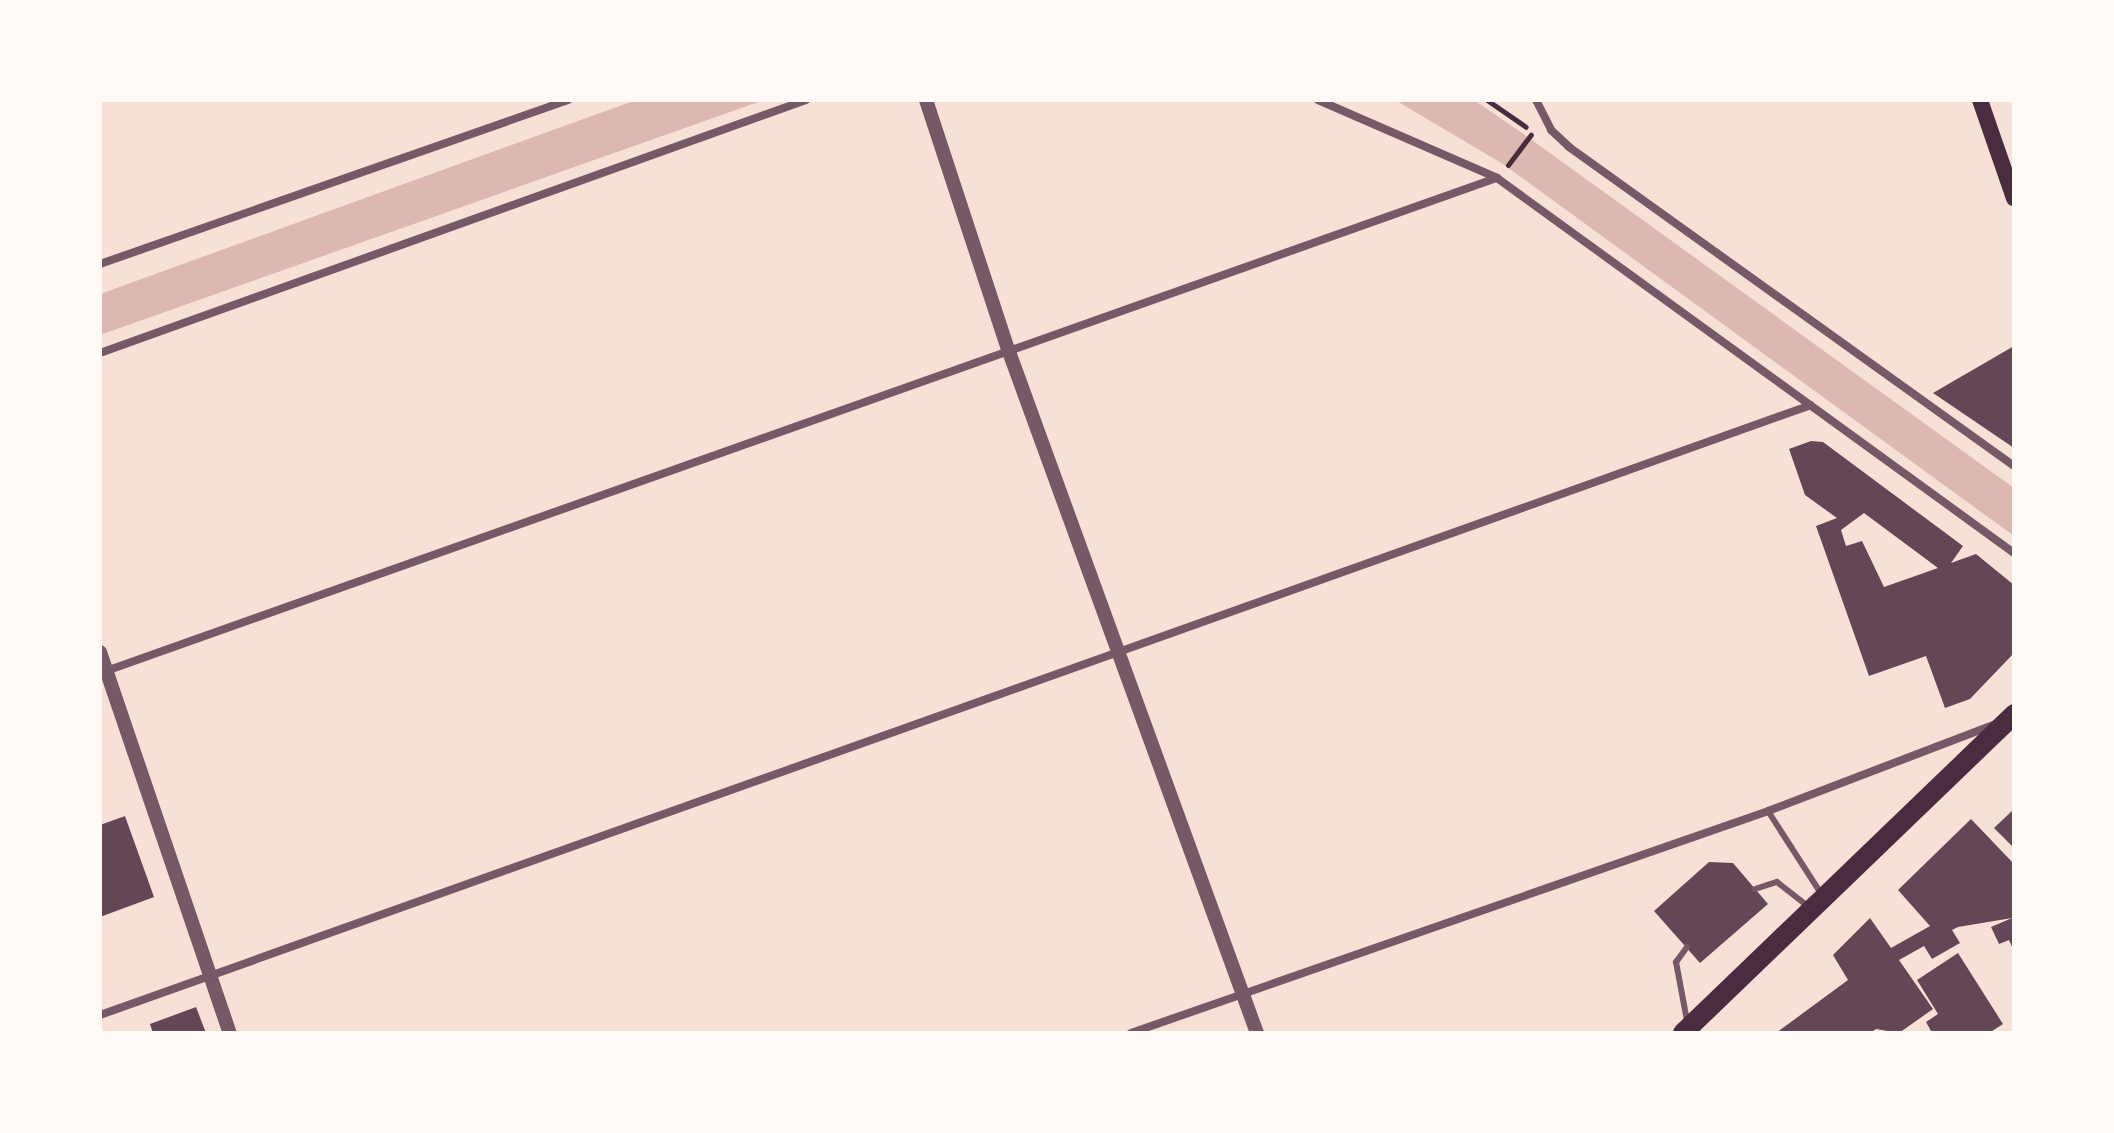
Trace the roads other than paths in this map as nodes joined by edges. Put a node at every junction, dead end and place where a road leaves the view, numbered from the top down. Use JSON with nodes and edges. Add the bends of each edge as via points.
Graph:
{"nodes":[{"id":1,"x":568,"y":100,"type":"edge"},
{"id":2,"x":806,"y":100,"type":"edge"},
{"id":3,"x":926,"y":100,"type":"edge"},
{"id":4,"x":1318,"y":100,"type":"edge"},
{"id":5,"x":1536,"y":100,"type":"edge"},
{"id":6,"x":1980,"y":100,"type":"edge"},
{"id":7,"x":1497,"y":178,"type":"junction"},
{"id":8,"x":2014,"y":198,"type":"edge"},
{"id":9,"x":100,"y":264,"type":"edge"},
{"id":10,"x":1008,"y":349,"type":"junction"},
{"id":11,"x":100,"y":353,"type":"edge"},
{"id":12,"x":1811,"y":405,"type":"junction"},
{"id":13,"x":2014,"y":466,"type":"edge"},
{"id":14,"x":2014,"y":553,"type":"edge"},
{"id":15,"x":100,"y":652,"type":"edge"},
{"id":16,"x":1119,"y":653,"type":"junction"},
{"id":17,"x":106,"y":671,"type":"junction"},
{"id":18,"x":2011,"y":716,"type":"edge"},
{"id":19,"x":1768,"y":811,"type":"junction"},
{"id":20,"x":1755,"y":889,"type":"dead end"},
{"id":21,"x":1817,"y":903,"type":"junction"},
{"id":22,"x":1687,"y":947,"type":"dead end"},
{"id":23,"x":210,"y":978,"type":"junction"},
{"id":24,"x":1243,"y":993,"type":"junction"},
{"id":25,"x":100,"y":1015,"type":"edge"},
{"id":26,"x":1686,"y":1030,"type":"edge"},
{"id":27,"x":230,"y":1033,"type":"edge"},
{"id":28,"x":1131,"y":1033,"type":"edge"},
{"id":29,"x":1257,"y":1033,"type":"edge"}],
"edges":[{"from":1,"to":9,"type":"street"},
{"from":2,"to":11,"type":"street"},
{"from":3,"to":10,"type":"street"},
{"from":4,"to":7,"type":"street"},
{"from":5,"to":13,"type":"street","via":[[1544,119],[1569,147]]},
{"from":6,"to":8,"type":"main road"},
{"from":7,"to":10,"type":"street"},
{"from":7,"to":12,"type":"street"},
{"from":10,"to":16,"type":"street"},
{"from":10,"to":17,"type":"street"},
{"from":12,"to":14,"type":"street"},
{"from":12,"to":16,"type":"street"},
{"from":15,"to":17,"type":"street"},
{"from":16,"to":23,"type":"street"},
{"from":16,"to":24,"type":"street"},
{"from":17,"to":23,"type":"street"},
{"from":18,"to":19,"type":"street"},
{"from":18,"to":21,"type":"main road"},
{"from":19,"to":21,"type":"lane"},
{"from":19,"to":24,"type":"street"},
{"from":20,"to":21,"type":"lane","via":[[1777,882]]},
{"from":21,"to":26,"type":"main road"},
{"from":22,"to":26,"type":"lane","via":[[1676,962]]},
{"from":23,"to":25,"type":"street"},
{"from":23,"to":27,"type":"street"},
{"from":24,"to":28,"type":"street"},
{"from":24,"to":29,"type":"street"}]}
